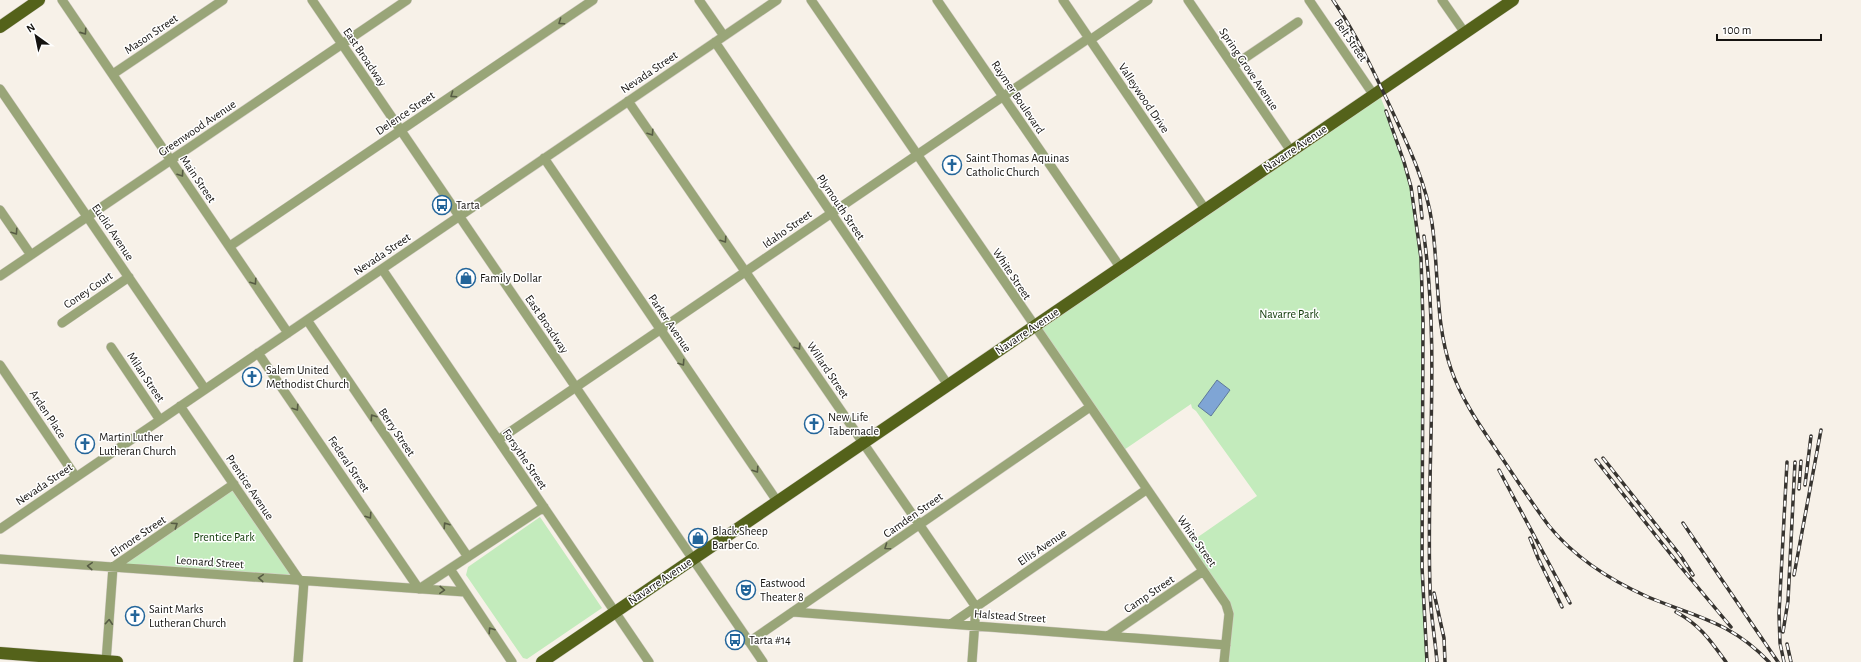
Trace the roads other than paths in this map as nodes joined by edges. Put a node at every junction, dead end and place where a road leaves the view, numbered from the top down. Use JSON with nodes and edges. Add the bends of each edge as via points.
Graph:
{"nodes":[{"id":1,"x":39,"y":0,"type":"edge"},
{"id":2,"x":62,"y":0,"type":"edge"},
{"id":3,"x":223,"y":0,"type":"edge"},
{"id":4,"x":312,"y":0,"type":"edge"},
{"id":5,"x":407,"y":0,"type":"edge"},
{"id":6,"x":593,"y":0,"type":"edge"},
{"id":7,"x":699,"y":0,"type":"edge"},
{"id":8,"x":777,"y":0,"type":"edge"},
{"id":9,"x":811,"y":0,"type":"edge"},
{"id":10,"x":937,"y":0,"type":"edge"},
{"id":11,"x":1063,"y":0,"type":"edge"},
{"id":12,"x":1148,"y":0,"type":"edge"},
{"id":13,"x":1188,"y":0,"type":"edge"},
{"id":14,"x":1309,"y":0,"type":"edge"},
{"id":15,"x":1442,"y":0,"type":"edge"},
{"id":16,"x":1513,"y":0,"type":"edge"},
{"id":17,"x":1298,"y":22,"type":"dead end"},
{"id":18,"x":0,"y":27,"type":"edge"},
{"id":19,"x":1464,"y":33,"type":"junction"},
{"id":20,"x":724,"y":36,"type":"junction"},
{"id":21,"x":1090,"y":39,"type":"junction"},
{"id":22,"x":714,"y":42,"type":"junction"},
{"id":23,"x":342,"y":44,"type":"junction"},
{"id":24,"x":1233,"y":66,"type":"junction"},
{"id":25,"x":113,"y":74,"type":"junction"},
{"id":26,"x":0,"y":89,"type":"edge"},
{"id":27,"x":1373,"y":94,"type":"junction"},
{"id":28,"x":1003,"y":96,"type":"junction"},
{"id":29,"x":628,"y":101,"type":"junction"},
{"id":30,"x":401,"y":130,"type":"junction"},
{"id":31,"x":1291,"y":151,"type":"junction"},
{"id":32,"x":916,"y":155,"type":"junction"},
{"id":33,"x":544,"y":158,"type":"junction"},
{"id":34,"x":171,"y":160,"type":"junction"},
{"id":35,"x":1205,"y":209,"type":"junction"},
{"id":36,"x":0,"y":210,"type":"edge"},
{"id":37,"x":831,"y":213,"type":"junction"},
{"id":38,"x":459,"y":216,"type":"junction"},
{"id":39,"x":88,"y":217,"type":"junction"},
{"id":40,"x":230,"y":246,"type":"junction"},
{"id":41,"x":31,"y":255,"type":"junction"},
{"id":42,"x":1120,"y":267,"type":"junction"},
{"id":43,"x":382,"y":269,"type":"junction"},
{"id":44,"x":746,"y":272,"type":"junction"},
{"id":45,"x":0,"y":276,"type":"edge"},
{"id":46,"x":129,"y":277,"type":"junction"},
{"id":47,"x":307,"y":320,"type":"junction"},
{"id":48,"x":62,"y":323,"type":"dead end"},
{"id":49,"x":1034,"y":326,"type":"junction"},
{"id":50,"x":660,"y":330,"type":"junction"},
{"id":51,"x":288,"y":333,"type":"junction"},
{"id":52,"x":111,"y":347,"type":"dead end"},
{"id":53,"x":258,"y":353,"type":"junction"},
{"id":54,"x":0,"y":365,"type":"edge"},
{"id":55,"x":948,"y":385,"type":"junction"},
{"id":56,"x":576,"y":388,"type":"junction"},
{"id":57,"x":205,"y":389,"type":"junction"},
{"id":58,"x":180,"y":406,"type":"junction"},
{"id":59,"x":1090,"y":407,"type":"junction"},
{"id":60,"x":160,"y":420,"type":"junction"},
{"id":61,"x":498,"y":440,"type":"junction"},
{"id":62,"x":863,"y":443,"type":"junction"},
{"id":63,"x":76,"y":477,"type":"junction"},
{"id":64,"x":234,"y":484,"type":"junction"},
{"id":65,"x":1146,"y":490,"type":"junction"},
{"id":66,"x":777,"y":501,"type":"junction"},
{"id":67,"x":544,"y":507,"type":"junction"},
{"id":68,"x":919,"y":525,"type":"junction"},
{"id":69,"x":0,"y":528,"type":"edge"},
{"id":70,"x":468,"y":557,"type":"junction"},
{"id":71,"x":0,"y":559,"type":"edge"},
{"id":72,"x":693,"y":559,"type":"junction"},
{"id":73,"x":113,"y":567,"type":"junction"},
{"id":74,"x":450,"y":569,"type":"junction"},
{"id":75,"x":1203,"y":571,"type":"junction"},
{"id":76,"x":302,"y":581,"type":"junction"},
{"id":77,"x":419,"y":589,"type":"junction"},
{"id":78,"x":465,"y":592,"type":"junction"},
{"id":79,"x":976,"y":607,"type":"junction"},
{"id":80,"x":615,"y":612,"type":"junction"},
{"id":81,"x":793,"y":612,"type":"junction"},
{"id":82,"x":951,"y":624,"type":"junction"},
{"id":83,"x":975,"y":626,"type":"junction"},
{"id":84,"x":1108,"y":636,"type":"junction"},
{"id":85,"x":749,"y":642,"type":"junction"},
{"id":86,"x":1226,"y":645,"type":"junction"},
{"id":87,"x":0,"y":653,"type":"edge"},
{"id":88,"x":110,"y":662,"type":"edge"},
{"id":89,"x":298,"y":662,"type":"edge"},
{"id":90,"x":512,"y":662,"type":"edge"},
{"id":91,"x":542,"y":662,"type":"edge"},
{"id":92,"x":649,"y":662,"type":"edge"},
{"id":93,"x":763,"y":662,"type":"edge"},
{"id":94,"x":972,"y":662,"type":"edge"},
{"id":95,"x":1224,"y":662,"type":"edge"}],
"edges":[{"from":1,"to":18,"type":"main road"},
{"from":2,"to":25,"type":"street","name":"Main Street","one_way":true},
{"from":3,"to":25,"type":"street","name":"Mason Street"},
{"from":4,"to":23,"type":"street","name":"East Broadway"},
{"from":5,"to":23,"type":"street","name":"Greenwood Avenue"},
{"from":6,"to":30,"type":"street","name":"Delence Street","one_way":true},
{"from":7,"to":20,"type":"street"},
{"from":8,"to":20,"type":"street","name":"Nevada Street"},
{"from":9,"to":32,"type":"street","name":"White Street"},
{"from":10,"to":28,"type":"street","name":"Raymer Boulevard"},
{"from":11,"to":21,"type":"street","name":"Valleywood Drive"},
{"from":12,"to":21,"type":"street","name":"Idaho Street"},
{"from":13,"to":24,"type":"street","name":"Spring Grove Avenue"},
{"from":14,"to":27,"type":"street","name":"Belt Street"},
{"from":15,"to":19,"type":"street"},
{"from":16,"to":19,"type":"main road","name":"Navarre Avenue"},
{"from":17,"to":24,"type":"street"},
{"from":19,"to":27,"type":"main road","name":"Navarre Avenue"},
{"from":20,"to":22,"type":"street","name":"Nevada Street"},
{"from":21,"to":28,"type":"street","name":"Idaho Street"},
{"from":21,"to":35,"type":"street","name":"Valleywood Drive"},
{"from":22,"to":29,"type":"street","name":"Nevada Street"},
{"from":22,"to":37,"type":"street","name":"Plymouth Street"},
{"from":23,"to":30,"type":"street","name":"East Broadway"},
{"from":23,"to":34,"type":"street","name":"Greenwood Avenue"},
{"from":24,"to":31,"type":"street","name":"Spring Grove Avenue"},
{"from":25,"to":34,"type":"street","name":"Main Street"},
{"from":26,"to":39,"type":"street","name":"Euclid Avenue"},
{"from":27,"to":31,"type":"main road","name":"Navarre Avenue"},
{"from":28,"to":32,"type":"street","name":"Idaho Street"},
{"from":28,"to":42,"type":"street","name":"Raymer Boulevard"},
{"from":29,"to":33,"type":"street","name":"Nevada Street"},
{"from":29,"to":44,"type":"street","name":"Willard Street","one_way":true},
{"from":30,"to":38,"type":"street","name":"East Broadway"},
{"from":30,"to":40,"type":"street","name":"Delence Street"},
{"from":31,"to":35,"type":"main road","name":"Navarre Avenue"},
{"from":32,"to":37,"type":"street","name":"Idaho Street"},
{"from":32,"to":49,"type":"street","name":"White Street"},
{"from":33,"to":38,"type":"street","name":"Nevada Street"},
{"from":33,"to":50,"type":"street","name":"Parker Avenue"},
{"from":34,"to":39,"type":"street","name":"Greenwood Avenue"},
{"from":34,"to":40,"type":"street","name":"Main Street","one_way":true},
{"from":35,"to":42,"type":"main road","name":"Navarre Avenue"},
{"from":36,"to":41,"type":"street","one_way":true},
{"from":37,"to":44,"type":"street","name":"Idaho Street"},
{"from":37,"to":55,"type":"street","name":"Plymouth Street"},
{"from":38,"to":43,"type":"street","name":"Nevada Street"},
{"from":38,"to":56,"type":"street","name":"East Broadway"},
{"from":39,"to":41,"type":"street","name":"Greenwood Avenue"},
{"from":39,"to":46,"type":"street","name":"Euclid Avenue"},
{"from":40,"to":51,"type":"street","name":"Main Street","one_way":true},
{"from":41,"to":45,"type":"street","name":"Greenwood Avenue"},
{"from":42,"to":49,"type":"main road","name":"Navarre Avenue"},
{"from":43,"to":47,"type":"street","name":"Nevada Street"},
{"from":43,"to":61,"type":"street","name":"Forsythe Street"},
{"from":44,"to":50,"type":"street","name":"Idaho Street"},
{"from":44,"to":62,"type":"street","name":"Willard Street","one_way":true},
{"from":46,"to":48,"type":"street","name":"Coney Court"},
{"from":46,"to":57,"type":"street","name":"Euclid Avenue"},
{"from":47,"to":51,"type":"street","name":"Nevada Street"},
{"from":70,"to":47,"type":"street","name":"Berry Street","one_way":true},
{"from":49,"to":55,"type":"main road","name":"Navarre Avenue"},
{"from":49,"to":59,"type":"street","name":"White Street"},
{"from":50,"to":56,"type":"street","name":"Idaho Street"},
{"from":50,"to":66,"type":"street","name":"Parker Avenue","one_way":true},
{"from":51,"to":53,"type":"street","name":"Nevada Street"},
{"from":52,"to":60,"type":"street","name":"Milan Street"},
{"from":53,"to":57,"type":"street","name":"Nevada Street"},
{"from":53,"to":77,"type":"street","name":"Federal Street","one_way":true},
{"from":54,"to":63,"type":"street","name":"Arden Place"},
{"from":55,"to":62,"type":"main road","name":"Navarre Avenue"},
{"from":56,"to":61,"type":"street","name":"Idaho Street"},
{"from":56,"to":72,"type":"street","name":"East Broadway"},
{"from":57,"to":58,"type":"street","name":"Nevada Street"},
{"from":58,"to":60,"type":"street","name":"Nevada Street"},
{"from":58,"to":64,"type":"street","name":"Prentice Avenue"},
{"from":59,"to":65,"type":"street","name":"White Street"},
{"from":59,"to":68,"type":"street","name":"Camden Street"},
{"from":60,"to":63,"type":"street","name":"Nevada Street"},
{"from":61,"to":67,"type":"street","name":"Forsythe Street"},
{"from":62,"to":66,"type":"main road","name":"Navarre Avenue"},
{"from":62,"to":68,"type":"street","name":"Willard Street"},
{"from":63,"to":69,"type":"street","name":"Nevada Street"},
{"from":73,"to":64,"type":"street","name":"Elmore Street","one_way":true},
{"from":64,"to":76,"type":"street","name":"Prentice Avenue"},
{"from":65,"to":75,"type":"street","name":"White Street"},
{"from":65,"to":79,"type":"street","name":"Ellis Avenue"},
{"from":66,"to":72,"type":"main road","name":"Navarre Avenue"},
{"from":67,"to":70,"type":"street"},
{"from":67,"to":80,"type":"street","name":"Forsythe Street"},
{"from":68,"to":79,"type":"street","name":"Willard Street"},
{"from":68,"to":81,"type":"street","name":"Camden Street","one_way":true},
{"from":70,"to":74,"type":"street"},
{"from":73,"to":71,"type":"street","name":"Leonard Street","one_way":true},
{"from":72,"to":80,"type":"main road","name":"Navarre Avenue"},
{"from":72,"to":85,"type":"street","name":"East Broadway"},
{"from":76,"to":73,"type":"street","name":"Leonard Street","one_way":true},
{"from":88,"to":73,"type":"street","name":"Elmore Street","one_way":true},
{"from":74,"to":77,"type":"street"},
{"from":74,"to":78,"type":"street"},
{"from":75,"to":84,"type":"street","name":"Camp Street"},
{"from":75,"to":86,"type":"street","name":"White Street","via":[[1228,608]]},
{"from":76,"to":77,"type":"street","name":"Leonard Street"},
{"from":76,"to":89,"type":"street"},
{"from":77,"to":78,"type":"street","name":"Leonard Street","one_way":true},
{"from":90,"to":78,"type":"street","one_way":true},
{"from":79,"to":82,"type":"street","name":"Ellis Avenue"},
{"from":79,"to":83,"type":"street"},
{"from":80,"to":91,"type":"main road","name":"Navarre Avenue"},
{"from":80,"to":92,"type":"street","name":"Forsythe Street"},
{"from":81,"to":82,"type":"street","name":"Halstead Street"},
{"from":81,"to":85,"type":"street","name":"Camden Street"},
{"from":82,"to":83,"type":"street","name":"Halstead Street"},
{"from":83,"to":84,"type":"street","name":"Halstead Street"},
{"from":83,"to":94,"type":"street"},
{"from":84,"to":86,"type":"street","name":"Halstead Street"},
{"from":85,"to":93,"type":"street","name":"East Broadway"},
{"from":86,"to":95,"type":"street","name":"White Street"},
{"from":87,"to":88,"type":"main road"}]}
